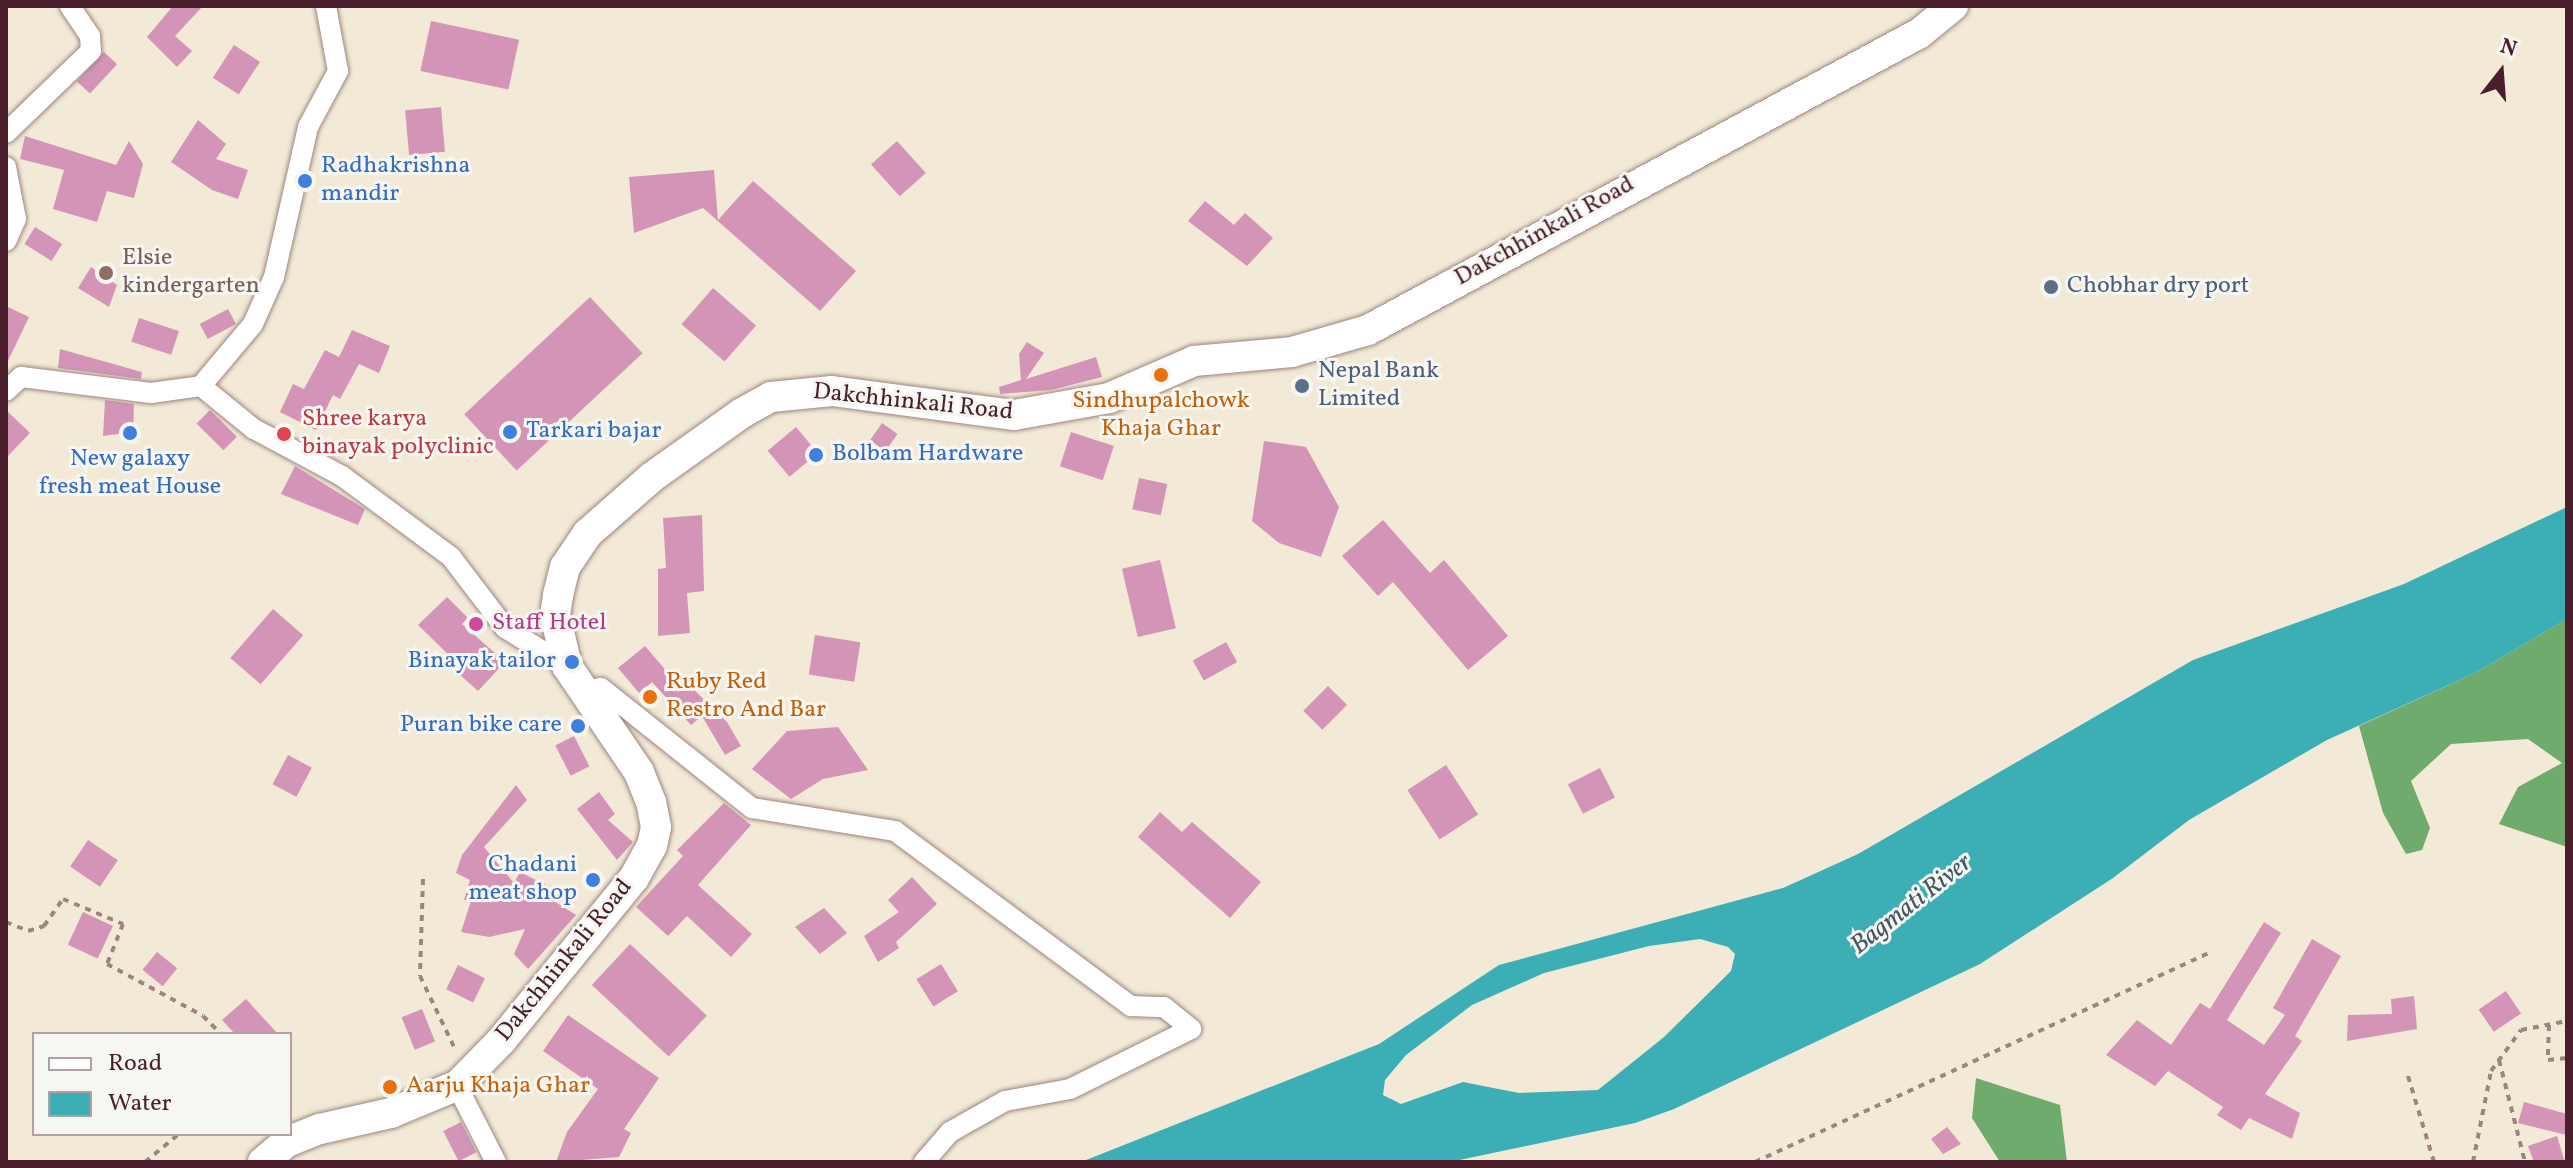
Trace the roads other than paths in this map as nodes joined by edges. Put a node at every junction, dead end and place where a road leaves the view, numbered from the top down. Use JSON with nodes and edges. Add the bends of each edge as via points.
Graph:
{"nodes":[{"id":1,"x":70,"y":6,"type":"edge"},
{"id":2,"x":326,"y":6,"type":"edge"},
{"id":3,"x":1953,"y":6,"type":"edge"},
{"id":4,"x":6,"y":133,"type":"edge"},
{"id":5,"x":6,"y":167,"type":"edge"},
{"id":6,"x":6,"y":241,"type":"edge"},
{"id":7,"x":201,"y":386,"type":"junction"},
{"id":8,"x":6,"y":391,"type":"edge"},
{"id":9,"x":575,"y":679,"type":"junction"},
{"id":10,"x":462,"y":1079,"type":"junction"},
{"id":11,"x":263,"y":1162,"type":"edge"},
{"id":12,"x":496,"y":1162,"type":"edge"},
{"id":13,"x":924,"y":1162,"type":"edge"}],
"edges":[{"from":1,"to":4,"type":"street","via":[[90,36],[91,51]]},
{"from":2,"to":7,"type":"street","via":[[338,71],[308,127],[274,277],[253,324]]},
{"from":3,"to":9,"type":"main road","name":"Dakchhinkali Road","via":[[1920,33],[1368,330],[1292,352],[1194,361],[1109,398],[1014,415],[832,391],[771,397],[652,477],[587,534],[565,567],[555,615]]},
{"from":5,"to":6,"type":"street","via":[[16,219]]},
{"from":7,"to":8,"type":"street","via":[[151,393],[21,377]]},
{"from":7,"to":9,"type":"street","via":[[254,429],[342,476],[451,557],[505,628]]},
{"from":9,"to":10,"type":"main road","name":"Dakchhinkali Road","via":[[639,772],[656,827],[652,846],[634,878]]},
{"from":9,"to":13,"type":"street","via":[[601,688],[752,808],[895,831],[1131,1006],[1164,1007],[1191,1029],[1070,1089],[1005,1101],[950,1132]]},
{"from":10,"to":11,"type":"main road","name":"Dakchhinkali Road","via":[[391,1113],[287,1142]]},
{"from":10,"to":12,"type":"street"}]}
